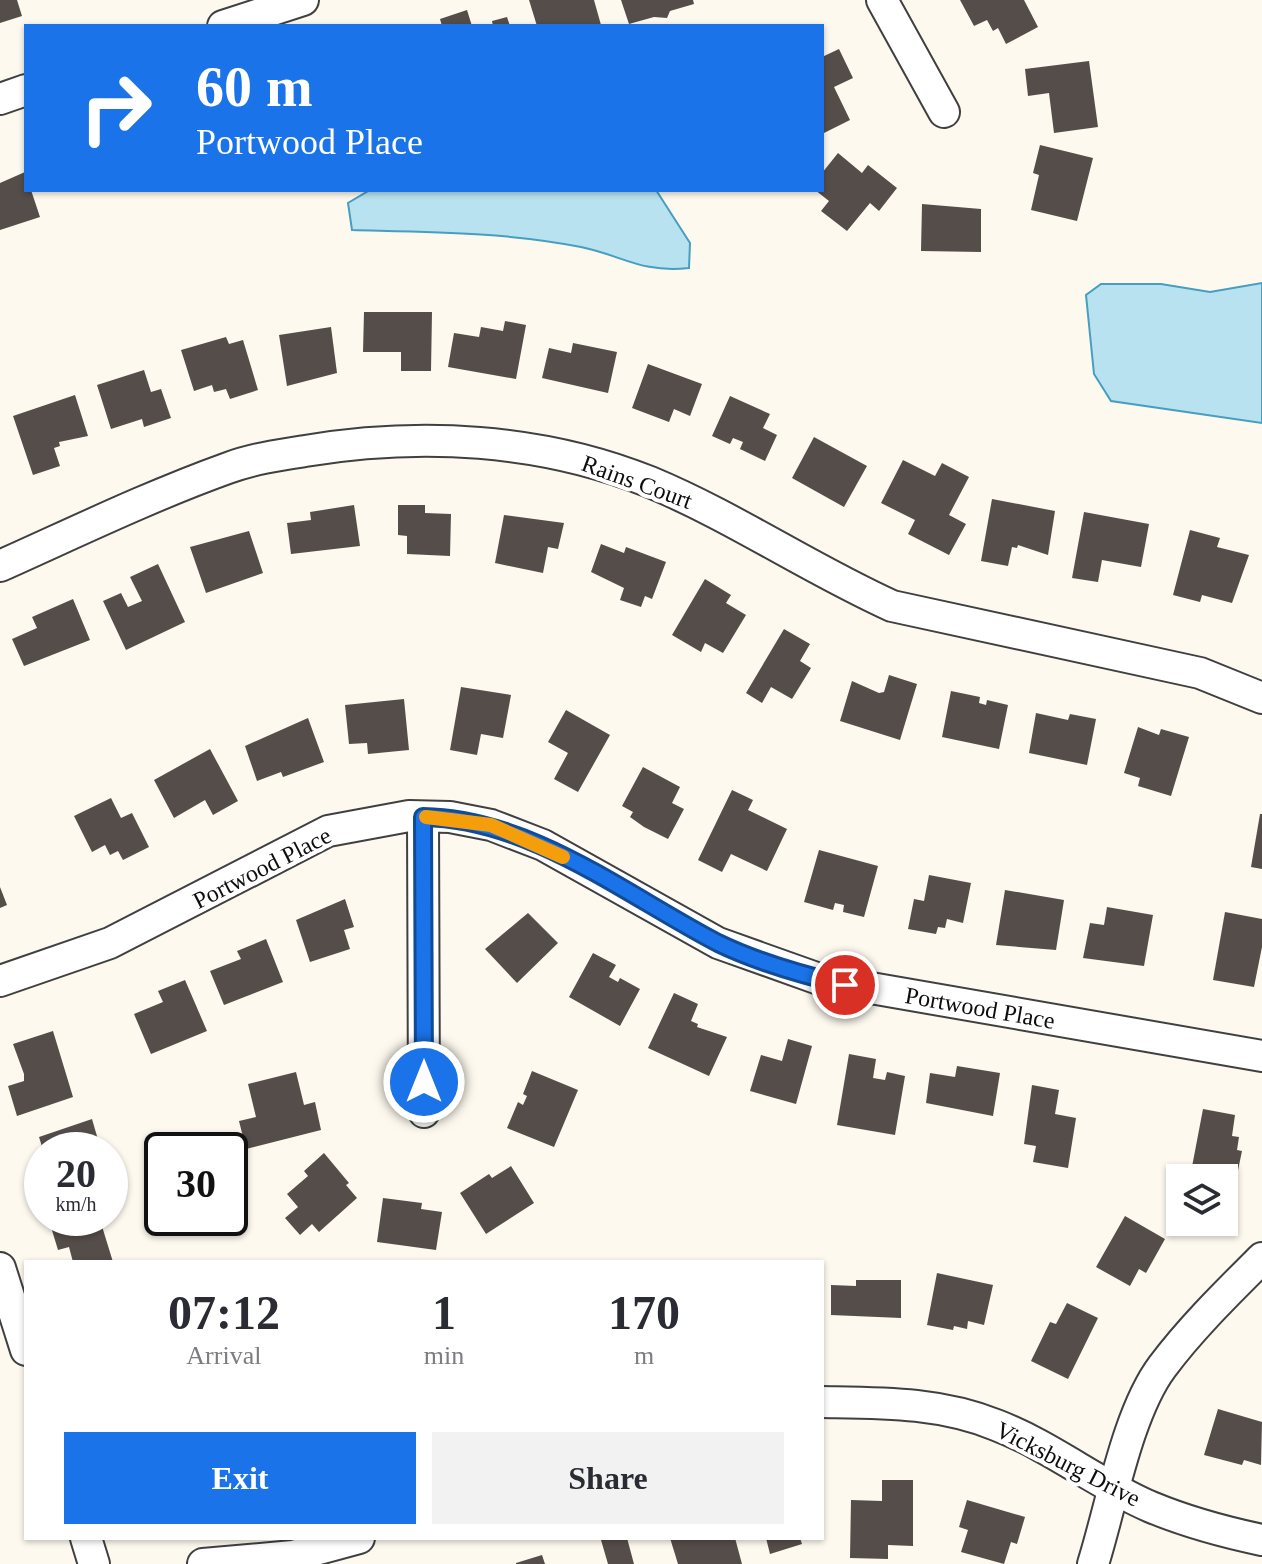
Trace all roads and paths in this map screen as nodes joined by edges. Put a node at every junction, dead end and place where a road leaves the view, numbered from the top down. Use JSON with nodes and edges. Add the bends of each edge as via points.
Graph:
{"nodes":[{"id":1,"x":303,"y":0,"type":"edge"},
{"id":2,"x":882,"y":0,"type":"edge"},
{"id":3,"x":229,"y":24,"type":"edge"},
{"id":4,"x":24,"y":91,"type":"edge"},
{"id":5,"x":0,"y":99,"type":"edge"},
{"id":6,"x":944,"y":112,"type":"dead end"},
{"id":7,"x":0,"y":566,"type":"edge"},
{"id":8,"x":1262,"y":698,"type":"edge"},
{"id":9,"x":423,"y":817,"type":"junction"},
{"id":10,"x":0,"y":981,"type":"edge"},
{"id":11,"x":1262,"y":1056,"type":"edge"},
{"id":12,"x":424,"y":1112,"type":"dead end"},
{"id":13,"x":1262,"y":1258,"type":"edge"},
{"id":14,"x":0,"y":1268,"type":"edge"},
{"id":15,"x":24,"y":1344,"type":"edge"},
{"id":16,"x":824,"y":1402,"type":"edge"},
{"id":17,"x":1116,"y":1490,"type":"junction"},
{"id":18,"x":87,"y":1540,"type":"edge"},
{"id":19,"x":352,"y":1540,"type":"edge"},
{"id":20,"x":1262,"y":1540,"type":"edge"},
{"id":21,"x":94,"y":1564,"type":"edge"},
{"id":22,"x":203,"y":1564,"type":"edge"},
{"id":23,"x":1093,"y":1564,"type":"edge"}],
"edges":[{"from":1,"to":3,"type":"street"},
{"from":2,"to":6,"type":"street"},
{"from":4,"to":5,"type":"street"},
{"from":7,"to":8,"type":"street","name":"Rains Court","via":[[169,489],[281,454],[397,439],[489,444],[540,450],[641,478],[892,606],[1186,669]]},
{"from":9,"to":10,"type":"street","name":"Portwood Place","via":[[328,831],[110,943]]},
{"from":9,"to":11,"type":"street","name":"Portwood Place","via":[[491,825],[531,840],[718,943],[819,979]]},
{"from":9,"to":12,"type":"street"},
{"from":13,"to":17,"type":"street","via":[[1162,1367],[1141,1407]]},
{"from":14,"to":15,"type":"street"},
{"from":16,"to":17,"type":"street","name":"Vicksburg Drive","via":[[911,1404],[986,1421],[1040,1445]]},
{"from":17,"to":20,"type":"street","name":"Vicksburg Drive","via":[[1189,1522]]},
{"from":17,"to":23,"type":"street"},
{"from":18,"to":21,"type":"street"},
{"from":19,"to":22,"type":"street","via":[[293,1556]]}]}
